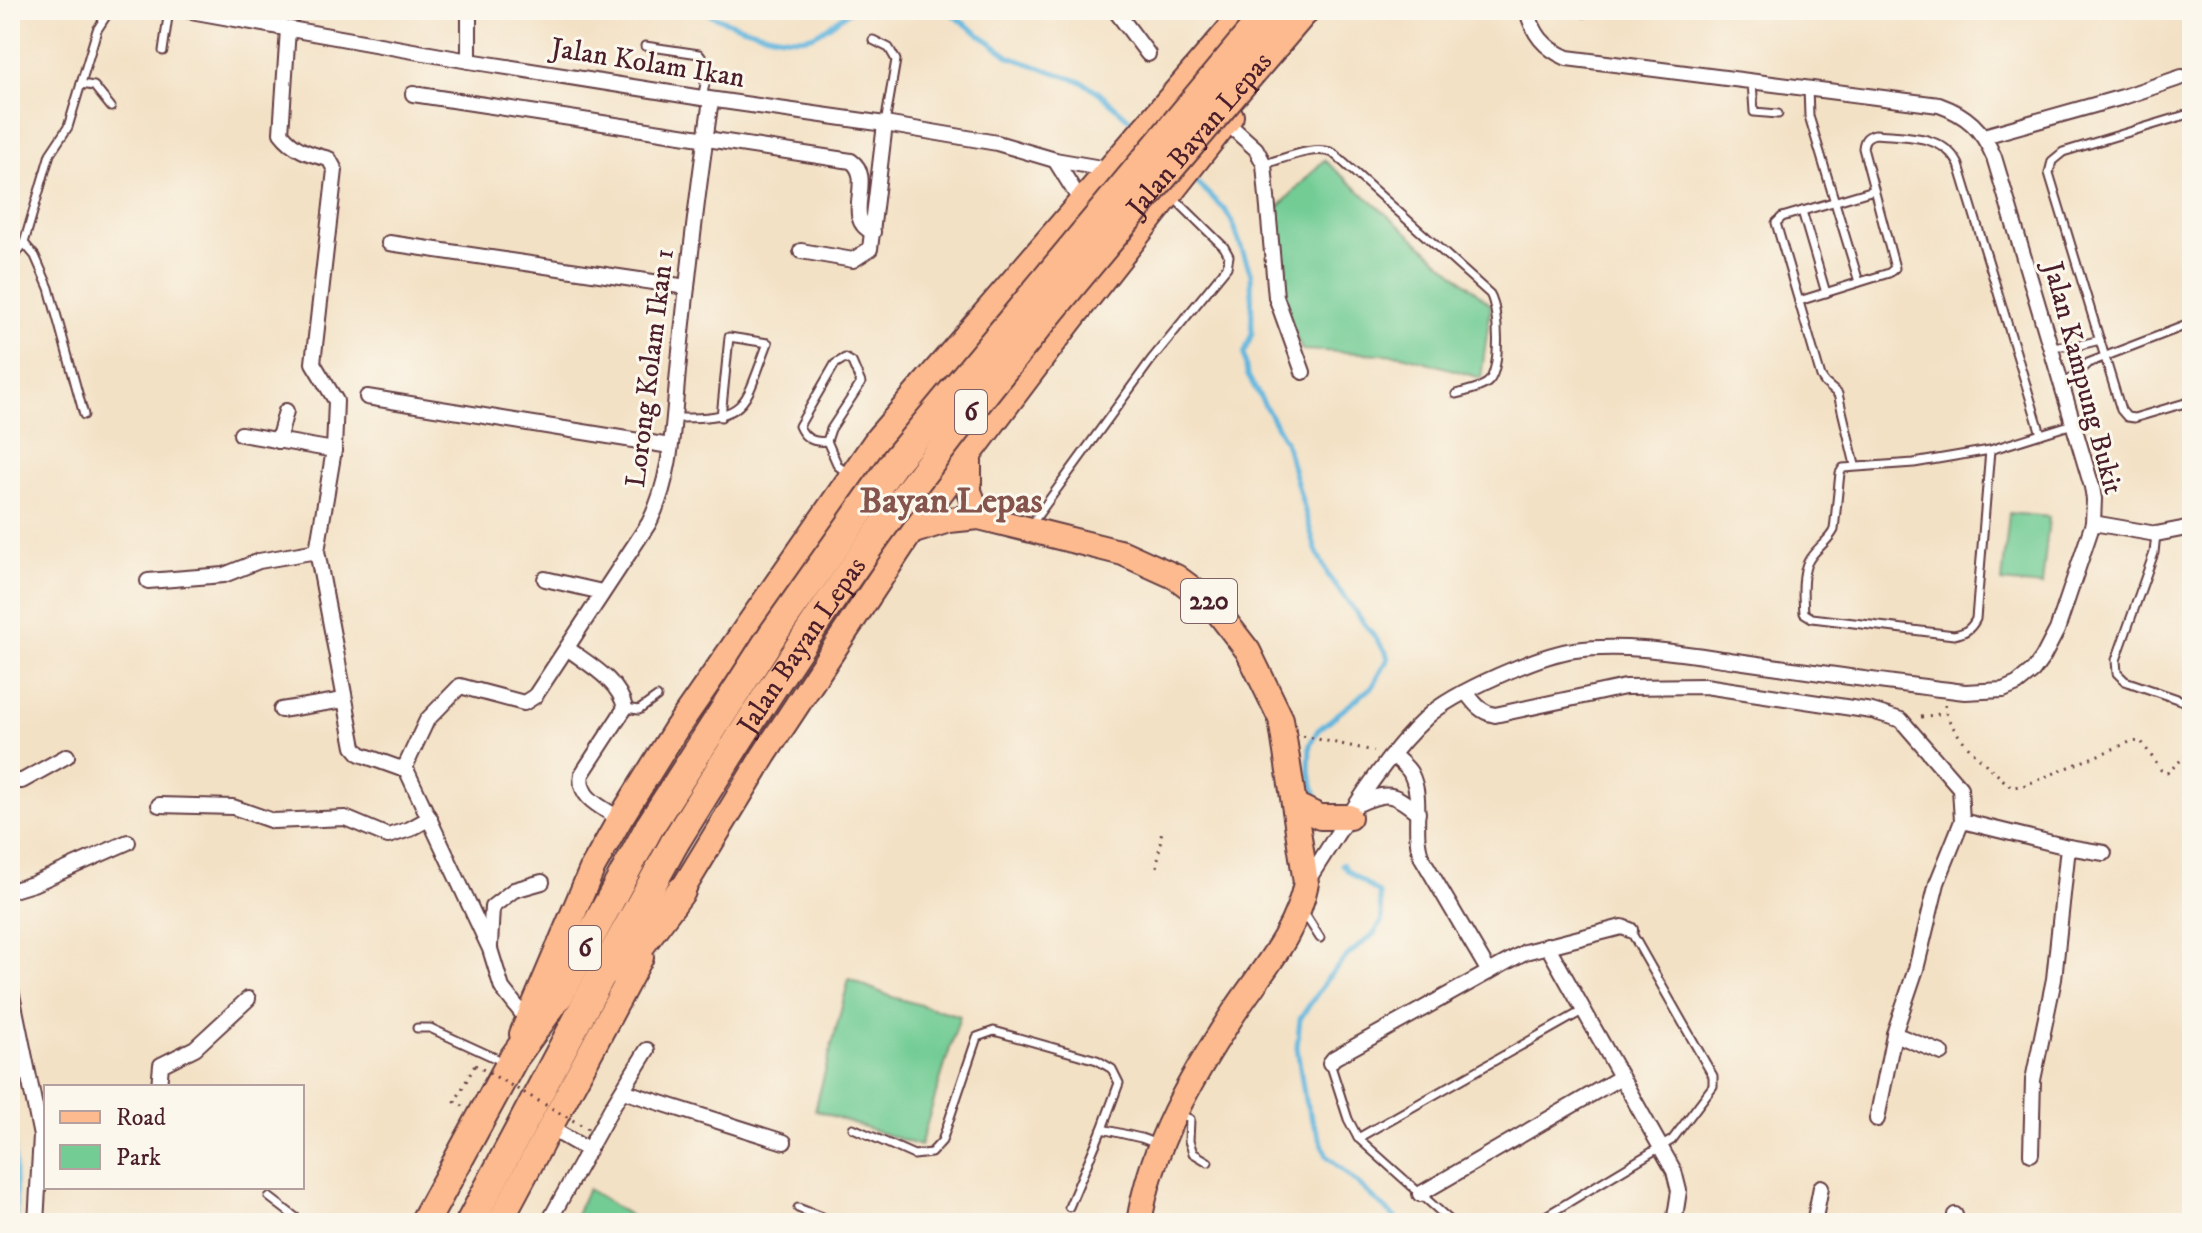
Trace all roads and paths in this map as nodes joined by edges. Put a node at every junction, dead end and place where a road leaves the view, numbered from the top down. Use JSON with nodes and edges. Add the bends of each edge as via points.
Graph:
{"nodes":[{"id":1,"x":110,"y":10,"type":"edge"},
{"id":2,"x":169,"y":10,"type":"edge"},
{"id":3,"x":185,"y":10,"type":"edge"},
{"id":4,"x":469,"y":10,"type":"edge"},
{"id":5,"x":1115,"y":10,"type":"edge"},
{"id":6,"x":1246,"y":10,"type":"edge"},
{"id":7,"x":1270,"y":10,"type":"edge"},
{"id":8,"x":1527,"y":10,"type":"edge"},
{"id":9,"x":1574,"y":10,"type":"edge"},
{"id":10,"x":1597,"y":10,"type":"edge"},
{"id":11,"x":204,"y":12,"type":"edge"},
{"id":12,"x":1312,"y":14,"type":"edge"},
{"id":13,"x":288,"y":29,"type":"junction"},
{"id":14,"x":873,"y":40,"type":"dead end"},
{"id":15,"x":645,"y":46,"type":"dead end"},
{"id":16,"x":163,"y":51,"type":"dead end"},
{"id":17,"x":1148,"y":54,"type":"dead end"},
{"id":18,"x":469,"y":61,"type":"junction"},
{"id":19,"x":2182,"y":77,"type":"dead end"},
{"id":20,"x":1752,"y":79,"type":"junction"},
{"id":21,"x":81,"y":84,"type":"junction"},
{"id":22,"x":1808,"y":87,"type":"junction"},
{"id":23,"x":413,"y":94,"type":"dead end"},
{"id":24,"x":707,"y":99,"type":"junction"},
{"id":25,"x":111,"y":107,"type":"dead end"},
{"id":26,"x":2192,"y":113,"type":"edge"},
{"id":27,"x":1778,"y":114,"type":"dead end"},
{"id":28,"x":1226,"y":122,"type":"junction"},
{"id":29,"x":885,"y":124,"type":"junction"},
{"id":30,"x":1984,"y":136,"type":"junction"},
{"id":31,"x":705,"y":139,"type":"junction"},
{"id":32,"x":1055,"y":160,"type":"junction"},
{"id":33,"x":1264,"y":164,"type":"junction"},
{"id":34,"x":1107,"y":169,"type":"junction"},
{"id":35,"x":1181,"y":180,"type":"junction"},
{"id":36,"x":1874,"y":190,"type":"junction"},
{"id":37,"x":1080,"y":200,"type":"junction"},
{"id":38,"x":1835,"y":201,"type":"junction"},
{"id":39,"x":1802,"y":211,"type":"junction"},
{"id":40,"x":873,"y":232,"type":"junction"},
{"id":41,"x":24,"y":243,"type":"junction"},
{"id":42,"x":389,"y":243,"type":"dead end"},
{"id":43,"x":1043,"y":244,"type":"junction"},
{"id":44,"x":801,"y":251,"type":"dead end"},
{"id":45,"x":10,"y":256,"type":"edge"},
{"id":46,"x":1017,"y":275,"type":"junction"},
{"id":47,"x":1859,"y":282,"type":"junction"},
{"id":48,"x":687,"y":287,"type":"junction"},
{"id":49,"x":1095,"y":289,"type":"junction"},
{"id":50,"x":1826,"y":293,"type":"junction"},
{"id":51,"x":1799,"y":301,"type":"junction"},
{"id":52,"x":1070,"y":321,"type":"junction"},
{"id":53,"x":2192,"y":323,"type":"edge"},
{"id":54,"x":2100,"y":340,"type":"junction"},
{"id":55,"x":2049,"y":346,"type":"junction"},
{"id":56,"x":2104,"y":355,"type":"junction"},
{"id":57,"x":1303,"y":372,"type":"dead end"},
{"id":58,"x":2062,"y":387,"type":"junction"},
{"id":59,"x":1456,"y":394,"type":"dead end"},
{"id":60,"x":367,"y":397,"type":"dead end"},
{"id":61,"x":2192,"y":401,"type":"edge"},
{"id":62,"x":286,"y":411,"type":"dead end"},
{"id":63,"x":84,"y":415,"type":"dead end"},
{"id":64,"x":721,"y":417,"type":"junction"},
{"id":65,"x":672,"y":418,"type":"junction"},
{"id":66,"x":2073,"y":424,"type":"junction"},
{"id":67,"x":241,"y":434,"type":"dead end"},
{"id":68,"x":2041,"y":434,"type":"junction"},
{"id":69,"x":278,"y":441,"type":"junction"},
{"id":70,"x":827,"y":441,"type":"junction"},
{"id":71,"x":670,"y":446,"type":"junction"},
{"id":72,"x":334,"y":450,"type":"junction"},
{"id":73,"x":1990,"y":450,"type":"junction"},
{"id":74,"x":969,"y":452,"type":"junction"},
{"id":75,"x":1855,"y":465,"type":"junction"},
{"id":76,"x":851,"y":476,"type":"junction"},
{"id":77,"x":979,"y":517,"type":"junction"},
{"id":78,"x":2093,"y":523,"type":"junction"},
{"id":79,"x":2192,"y":527,"type":"edge"},
{"id":80,"x":1027,"y":531,"type":"junction"},
{"id":81,"x":911,"y":532,"type":"junction"},
{"id":82,"x":2156,"y":534,"type":"junction"},
{"id":83,"x":317,"y":551,"type":"junction"},
{"id":84,"x":545,"y":579,"type":"dead end"},
{"id":85,"x":148,"y":581,"type":"dead end"},
{"id":86,"x":602,"y":592,"type":"junction"},
{"id":87,"x":567,"y":648,"type":"junction"},
{"id":88,"x":1944,"y":689,"type":"junction"},
{"id":89,"x":1466,"y":692,"type":"junction"},
{"id":90,"x":657,"y":697,"type":"dead end"},
{"id":91,"x":344,"y":700,"type":"junction"},
{"id":92,"x":2192,"y":704,"type":"edge"},
{"id":93,"x":625,"y":708,"type":"junction"},
{"id":94,"x":281,"y":710,"type":"dead end"},
{"id":95,"x":1945,"y":713,"type":"junction"},
{"id":96,"x":1901,"y":720,"type":"junction"},
{"id":97,"x":1301,"y":736,"type":"dead end"},
{"id":98,"x":2192,"y":750,"type":"edge"},
{"id":99,"x":1393,"y":755,"type":"junction"},
{"id":100,"x":67,"y":756,"type":"dead end"},
{"id":101,"x":405,"y":767,"type":"junction"},
{"id":102,"x":10,"y":781,"type":"edge"},
{"id":103,"x":159,"y":805,"type":"dead end"},
{"id":104,"x":1295,"y":805,"type":"junction"},
{"id":105,"x":1353,"y":811,"type":"junction"},
{"id":106,"x":1418,"y":813,"type":"junction"},
{"id":107,"x":430,"y":818,"type":"junction"},
{"id":108,"x":620,"y":819,"type":"junction"},
{"id":109,"x":1962,"y":821,"type":"junction"},
{"id":110,"x":1162,"y":829,"type":"dead end"},
{"id":111,"x":128,"y":842,"type":"dead end"},
{"id":112,"x":2068,"y":847,"type":"junction"},
{"id":113,"x":2104,"y":853,"type":"dead end"},
{"id":114,"x":1157,"y":867,"type":"dead end"},
{"id":115,"x":542,"y":882,"type":"dead end"},
{"id":116,"x":10,"y":891,"type":"edge"},
{"id":117,"x":681,"y":891,"type":"junction"},
{"id":118,"x":1303,"y":895,"type":"junction"},
{"id":119,"x":1630,"y":930,"type":"joint"},
{"id":120,"x":1320,"y":938,"type":"dead end"},
{"id":121,"x":1547,"y":945,"type":"junction"},
{"id":122,"x":490,"y":949,"type":"junction"},
{"id":123,"x":1489,"y":972,"type":"junction"},
{"id":124,"x":10,"y":985,"type":"edge"},
{"id":125,"x":248,"y":999,"type":"dead end"},
{"id":126,"x":1584,"y":1010,"type":"junction"},
{"id":127,"x":528,"y":1021,"type":"junction"},
{"id":128,"x":417,"y":1028,"type":"dead end"},
{"id":129,"x":1894,"y":1034,"type":"junction"},
{"id":130,"x":647,"y":1050,"type":"dead end"},
{"id":131,"x":1942,"y":1053,"type":"dead end"},
{"id":132,"x":511,"y":1062,"type":"junction"},
{"id":133,"x":1330,"y":1063,"type":"joint"},
{"id":134,"x":1621,"y":1077,"type":"junction"},
{"id":135,"x":546,"y":1080,"type":"junction"},
{"id":136,"x":159,"y":1085,"type":"edge"},
{"id":137,"x":623,"y":1091,"type":"junction"},
{"id":138,"x":455,"y":1102,"type":"dead end"},
{"id":139,"x":1174,"y":1112,"type":"junction"},
{"id":140,"x":1877,"y":1119,"type":"dead end"},
{"id":141,"x":550,"y":1128,"type":"junction"},
{"id":142,"x":853,"y":1128,"type":"dead end"},
{"id":143,"x":1102,"y":1129,"type":"junction"},
{"id":144,"x":590,"y":1130,"type":"dead end"},
{"id":145,"x":1358,"y":1138,"type":"junction"},
{"id":146,"x":784,"y":1142,"type":"dead end"},
{"id":147,"x":1161,"y":1145,"type":"junction"},
{"id":148,"x":1661,"y":1147,"type":"junction"},
{"id":149,"x":588,"y":1150,"type":"junction"},
{"id":150,"x":2031,"y":1154,"type":"dead end"},
{"id":151,"x":1208,"y":1162,"type":"dead end"},
{"id":152,"x":42,"y":1185,"type":"edge"},
{"id":153,"x":1821,"y":1187,"type":"dead end"},
{"id":154,"x":1420,"y":1194,"type":"junction"},
{"id":155,"x":269,"y":1197,"type":"dead end"},
{"id":156,"x":1069,"y":1207,"type":"dead end"},
{"id":157,"x":798,"y":1208,"type":"dead end"},
{"id":158,"x":36,"y":1223,"type":"edge"},
{"id":159,"x":303,"y":1223,"type":"edge"},
{"id":160,"x":424,"y":1223,"type":"edge"},
{"id":161,"x":470,"y":1223,"type":"edge"},
{"id":162,"x":499,"y":1223,"type":"edge"},
{"id":163,"x":549,"y":1223,"type":"edge"},
{"id":164,"x":837,"y":1223,"type":"edge"},
{"id":165,"x":1139,"y":1223,"type":"edge"},
{"id":166,"x":1453,"y":1223,"type":"edge"},
{"id":167,"x":1534,"y":1223,"type":"edge"},
{"id":168,"x":1674,"y":1223,"type":"edge"},
{"id":169,"x":1814,"y":1223,"type":"edge"}],
"edges":[{"from":1,"to":21,"type":"lane","via":[[97,30]]},
{"from":2,"to":16,"type":"lane"},
{"from":3,"to":11,"type":"street","name":"Jalan Kolam Ikan"},
{"from":4,"to":18,"type":"street"},
{"from":5,"to":17,"type":"street"},
{"from":6,"to":34,"type":"main road","name":"Jalan Bayan Lepas"},
{"from":7,"to":132,"type":"highway","name":"Jalan Bayan Lepas","number":"6","bridge":true,"via":[[896,460],[773,634],[650,826],[559,995]]},
{"from":8,"to":20,"type":"street","name":"Jalan Kampung Bukit","via":[[1543,44],[1567,58]]},
{"from":9,"to":10,"type":"lane"},
{"from":11,"to":13,"type":"street","name":"Jalan Kolam Ikan"},
{"from":12,"to":28,"type":"main road","name":"Jalan Bayan Lepas"},
{"from":12,"to":135,"type":"highway","name":"Jalan Bayan Lepas","number":"6","bridge":true,"via":[[1001,372],[894,511],[675,842]]},
{"from":13,"to":18,"type":"street","name":"Jalan Kolam Ikan"},
{"from":13,"to":72,"type":"street","via":[[281,133],[303,153],[329,159],[335,170],[313,363],[336,401]]},
{"from":14,"to":29,"type":"lane","via":[[889,48],[896,60]]},
{"from":15,"to":24,"type":"lane","via":[[699,54],[707,69]]},
{"from":18,"to":24,"type":"street","name":"Jalan Kolam Ikan"},
{"from":19,"to":30,"type":"street"},
{"from":20,"to":22,"type":"street","name":"Jalan Kampung Bukit"},
{"from":20,"to":27,"type":"lane","via":[[1754,112]]},
{"from":21,"to":25,"type":"lane","via":[[94,86]]},
{"from":21,"to":41,"type":"lane","via":[[68,127],[50,154]]},
{"from":22,"to":30,"type":"street","name":"Jalan Kampung Bukit","via":[[1939,105],[1971,120]]},
{"from":22,"to":38,"type":"lane","via":[[1809,116]]},
{"from":23,"to":31,"type":"street"},
{"from":24,"to":29,"type":"street","name":"Jalan Kolam Ikan"},
{"from":24,"to":31,"type":"street","name":"Lorong Kolam Ikan 1"},
{"from":26,"to":54,"type":"lane","via":[[2063,152],[2049,167]]},
{"from":28,"to":33,"type":"street","via":[[1256,149]]},
{"from":28,"to":35,"type":"main road","name":"Jalan Bayan Lepas"},
{"from":29,"to":32,"type":"street","name":"Jalan Kolam Ikan","via":[[997,143]]},
{"from":29,"to":40,"type":"street"},
{"from":30,"to":55,"type":"street","name":"Jalan Kampung Bukit"},
{"from":31,"to":40,"type":"street","via":[[851,161],[861,173],[859,218]]},
{"from":31,"to":48,"type":"street","name":"Lorong Kolam Ikan 1"},
{"from":32,"to":34,"type":"street","name":"Jalan Kolam Ikan"},
{"from":32,"to":37,"type":"street"},
{"from":33,"to":57,"type":"street","via":[[1276,297]]},
{"from":33,"to":59,"type":"lane","via":[[1312,151],[1333,153],[1490,294],[1495,306],[1493,375],[1489,382]]},
{"from":34,"to":37,"type":"main road","name":"Jalan Bayan Lepas"},
{"from":35,"to":49,"type":"main road","name":"Jalan Bayan Lepas"},
{"from":35,"to":80,"type":"lane","via":[[1229,256],[1227,267],[1151,360]]},
{"from":36,"to":38,"type":"lane"},
{"from":36,"to":47,"type":"lane","via":[[1895,268]]},
{"from":36,"to":68,"type":"lane","via":[[1863,148],[1868,136],[1929,140],[1955,155]]},
{"from":37,"to":43,"type":"main road","name":"Jalan Bayan Lepas"},
{"from":38,"to":39,"type":"lane"},
{"from":38,"to":47,"type":"lane"},
{"from":39,"to":50,"type":"lane"},
{"from":39,"to":51,"type":"lane","via":[[1776,223]]},
{"from":40,"to":44,"type":"street","via":[[870,249],[853,260]]},
{"from":41,"to":45,"type":"lane"},
{"from":41,"to":63,"type":"lane","via":[[49,288]]},
{"from":42,"to":48,"type":"street"},
{"from":43,"to":46,"type":"main road","name":"Jalan Bayan Lepas"},
{"from":43,"to":49,"type":"main road","via":[[1065,283]]},
{"from":46,"to":52,"type":"main road","via":[[1049,282]]},
{"from":46,"to":76,"type":"main road","name":"Jalan Bayan Lepas"},
{"from":47,"to":50,"type":"lane"},
{"from":48,"to":65,"type":"street","name":"Lorong Kolam Ikan 1"},
{"from":49,"to":52,"type":"main road","name":"Jalan Bayan Lepas"},
{"from":50,"to":51,"type":"lane"},
{"from":51,"to":75,"type":"lane","via":[[1821,377],[1838,394]]},
{"from":52,"to":74,"type":"main road","name":"Jalan Bayan Lepas"},
{"from":53,"to":56,"type":"lane"},
{"from":54,"to":55,"type":"lane"},
{"from":54,"to":56,"type":"lane"},
{"from":55,"to":58,"type":"street","name":"Jalan Kampung Bukit"},
{"from":56,"to":58,"type":"lane"},
{"from":56,"to":61,"type":"lane","via":[[2127,417]]},
{"from":58,"to":66,"type":"street","name":"Jalan Kampung Bukit"},
{"from":60,"to":71,"type":"street"},
{"from":62,"to":69,"type":"street"},
{"from":64,"to":64,"type":"lane","via":[[747,397],[768,343],[729,337]]},
{"from":64,"to":65,"type":"lane"},
{"from":65,"to":71,"type":"street","name":"Lorong Kolam Ikan 1"},
{"from":66,"to":68,"type":"lane"},
{"from":66,"to":78,"type":"street","name":"Jalan Kampung Bukit","via":[[2092,487]]},
{"from":67,"to":69,"type":"street"},
{"from":68,"to":73,"type":"lane"},
{"from":69,"to":72,"type":"street"},
{"from":70,"to":70,"type":"lane","via":[[861,383],[845,358],[835,364],[799,426],[803,435]]},
{"from":70,"to":76,"type":"lane","via":[[838,466]]},
{"from":71,"to":86,"type":"street","name":"Lorong Kolam Ikan 1","via":[[659,503]]},
{"from":72,"to":83,"type":"street"},
{"from":73,"to":75,"type":"lane","via":[[1914,463]]},
{"from":73,"to":75,"type":"lane","via":[[1976,619],[1964,633],[1954,635],[1807,616],[1806,569],[1834,530],[1841,471]]},
{"from":74,"to":77,"type":"main road","via":[[969,491]]},
{"from":74,"to":81,"type":"main road","name":"Jalan Bayan Lepas"},
{"from":76,"to":108,"type":"main road","name":"Jalan Bayan Lepas"},
{"from":77,"to":80,"type":"main road","number":"220"},
{"from":77,"to":81,"type":"main road","number":"220"},
{"from":78,"to":82,"type":"street"},
{"from":78,"to":88,"type":"street","name":"Jalan Kampung Bukit","via":[[2057,630],[2033,671],[2003,690]]},
{"from":79,"to":82,"type":"street"},
{"from":80,"to":104,"type":"main road","number":"220","via":[[1123,553],[1176,577],[1211,603],[1243,643],[1275,703],[1285,733]]},
{"from":81,"to":117,"type":"main road","name":"Jalan Bayan Lepas"},
{"from":82,"to":92,"type":"lane","via":[[2116,660],[2117,673],[2125,681]]},
{"from":83,"to":85,"type":"street","via":[[259,561],[224,575]]},
{"from":83,"to":91,"type":"street"},
{"from":84,"to":86,"type":"street"},
{"from":86,"to":87,"type":"street","name":"Lorong Kolam Ikan 1"},
{"from":87,"to":93,"type":"street","via":[[612,683]]},
{"from":87,"to":101,"type":"street","name":"Lorong Kolam Ikan 1","via":[[535,696],[524,703],[460,686],[427,720]]},
{"from":88,"to":89,"type":"street","name":"Jalan Kampung Bukit","via":[[1611,649],[1546,656]]},
{"from":88,"to":95,"type":"path"},
{"from":89,"to":96,"type":"street","via":[[1476,706],[1495,715],[1625,687],[1705,686]]},
{"from":89,"to":99,"type":"street","name":"Jalan Kampung Bukit","via":[[1426,717]]},
{"from":90,"to":93,"type":"lane","via":[[639,710]]},
{"from":91,"to":94,"type":"street"},
{"from":91,"to":101,"type":"street","via":[[356,751]]},
{"from":93,"to":108,"type":"street","via":[[580,784],[583,793]]},
{"from":95,"to":96,"type":"path"},
{"from":95,"to":98,"type":"path","via":[[1968,746],[2011,787],[2130,742],[2141,741],[2167,773]]},
{"from":96,"to":109,"type":"street","via":[[1960,788]]},
{"from":97,"to":99,"type":"path"},
{"from":99,"to":105,"type":"street","name":"Jalan Kampung Bukit"},
{"from":99,"to":106,"type":"street","via":[[1413,777]]},
{"from":100,"to":102,"type":"street","via":[[22,781]]},
{"from":101,"to":107,"type":"street"},
{"from":103,"to":107,"type":"street","via":[[233,807],[273,821],[345,818],[388,836]]},
{"from":104,"to":105,"type":"main road","via":[[1320,817]]},
{"from":104,"to":118,"type":"main road","number":"220"},
{"from":105,"to":106,"type":"street","via":[[1380,794],[1398,797]]},
{"from":105,"to":118,"type":"street","name":"Jalan Kampung Bukit"},
{"from":106,"to":123,"type":"street","via":[[1422,858]]},
{"from":107,"to":122,"type":"street"},
{"from":108,"to":127,"type":"main road","name":"Jalan Bayan Lepas","via":[[592,869]]},
{"from":109,"to":112,"type":"street"},
{"from":109,"to":129,"type":"street","via":[[1937,883]]},
{"from":110,"to":114,"type":"path"},
{"from":111,"to":116,"type":"street"},
{"from":112,"to":113,"type":"street"},
{"from":112,"to":150,"type":"street","via":[[2054,979],[2033,1080]]},
{"from":115,"to":122,"type":"street","via":[[514,890],[492,907]]},
{"from":117,"to":135,"type":"highway"},
{"from":117,"to":141,"type":"main road","name":"Jalan Bayan Lepas"},
{"from":118,"to":120,"type":"lane"},
{"from":118,"to":139,"type":"main road","via":[[1289,934]]},
{"from":119,"to":121,"type":"street","via":[[1622,927]]},
{"from":119,"to":148,"type":"lane","via":[[1714,1081],[1677,1135]]},
{"from":121,"to":123,"type":"street"},
{"from":121,"to":126,"type":"street"},
{"from":122,"to":127,"type":"street","via":[[502,988]]},
{"from":123,"to":133,"type":"street"},
{"from":124,"to":152,"type":"street","via":[[41,1136]]},
{"from":125,"to":136,"type":"street","via":[[195,1048],[161,1065]]},
{"from":126,"to":134,"type":"street"},
{"from":126,"to":145,"type":"lane"},
{"from":127,"to":132,"type":"main road","name":"Jalan Bayan Lepas"},
{"from":128,"to":132,"type":"lane","via":[[430,1028]]},
{"from":129,"to":131,"type":"street"},
{"from":129,"to":140,"type":"street"},
{"from":130,"to":137,"type":"street"},
{"from":132,"to":160,"type":"highway","name":"Jalan Bayan Lepas","number":"6"},
{"from":133,"to":145,"type":"lane"},
{"from":134,"to":148,"type":"street"},
{"from":134,"to":154,"type":"street"},
{"from":135,"to":161,"type":"highway","name":"Jalan Bayan Lepas","number":"6"},
{"from":137,"to":146,"type":"street"},
{"from":137,"to":149,"type":"street"},
{"from":138,"to":144,"type":"path","bridge":true,"via":[[475,1065]]},
{"from":139,"to":147,"type":"main road"},
{"from":139,"to":151,"type":"lane","via":[[1190,1119],[1193,1153]]},
{"from":141,"to":149,"type":"street"},
{"from":141,"to":162,"type":"main road","name":"Jalan Bayan Lepas"},
{"from":142,"to":143,"type":"lane","via":[[914,1155],[931,1153],[942,1141],[977,1037],[994,1031],[1112,1069],[1119,1083]]},
{"from":143,"to":147,"type":"lane"},
{"from":143,"to":156,"type":"lane"},
{"from":145,"to":154,"type":"lane"},
{"from":147,"to":165,"type":"main road"},
{"from":148,"to":167,"type":"lane"},
{"from":148,"to":168,"type":"street","via":[[1678,1181]]},
{"from":149,"to":163,"type":"street"},
{"from":152,"to":158,"type":"street"},
{"from":153,"to":169,"type":"street"},
{"from":154,"to":166,"type":"lane"},
{"from":155,"to":159,"type":"lane"},
{"from":157,"to":164,"type":"lane"}]}
